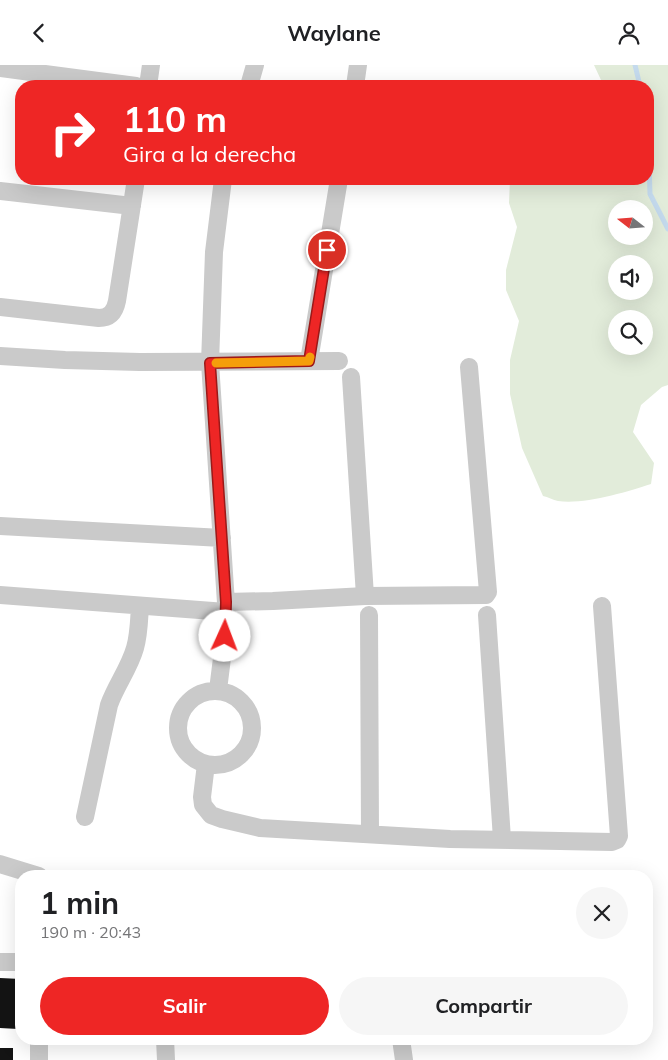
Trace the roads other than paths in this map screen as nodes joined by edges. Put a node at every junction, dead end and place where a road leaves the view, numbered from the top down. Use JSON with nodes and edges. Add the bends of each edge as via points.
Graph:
{"nodes":[{"id":1,"x":151,"y":65,"type":"edge"},
{"id":2,"x":255,"y":65,"type":"edge"},
{"id":3,"x":358,"y":65,"type":"edge"},
{"id":4,"x":0,"y":68,"type":"edge"},
{"id":5,"x":91,"y":80,"type":"edge"},
{"id":6,"x":149,"y":80,"type":"edge"},
{"id":7,"x":251,"y":80,"type":"edge"},
{"id":8,"x":356,"y":80,"type":"edge"},
{"id":9,"x":135,"y":185,"type":"edge"},
{"id":10,"x":222,"y":185,"type":"edge"},
{"id":11,"x":338,"y":185,"type":"edge"},
{"id":12,"x":0,"y":191,"type":"edge"},
{"id":13,"x":132,"y":206,"type":"junction"},
{"id":14,"x":0,"y":307,"type":"edge"},
{"id":15,"x":0,"y":356,"type":"edge"},
{"id":16,"x":309,"y":361,"type":"junction"},
{"id":17,"x":339,"y":361,"type":"dead end"},
{"id":18,"x":210,"y":363,"type":"junction"},
{"id":19,"x":469,"y":367,"type":"dead end"},
{"id":20,"x":352,"y":377,"type":"dead end"},
{"id":21,"x":0,"y":526,"type":"edge"},
{"id":22,"x":222,"y":537,"type":"junction"},
{"id":23,"x":0,"y":595,"type":"edge"},
{"id":24,"x":365,"y":596,"type":"junction"},
{"id":25,"x":140,"y":606,"type":"junction"},
{"id":26,"x":602,"y":606,"type":"dead end"},
{"id":27,"x":226,"y":607,"type":"junction"},
{"id":28,"x":370,"y":615,"type":"dead end"},
{"id":29,"x":487,"y":615,"type":"dead end"},
{"id":30,"x":218,"y":690,"type":"junction"},
{"id":31,"x":206,"y":765,"type":"junction"},
{"id":32,"x":86,"y":817,"type":"dead end"},
{"id":33,"x":370,"y":834,"type":"junction"},
{"id":34,"x":502,"y":839,"type":"junction"},
{"id":35,"x":0,"y":864,"type":"edge"},
{"id":36,"x":20,"y":870,"type":"edge"},
{"id":37,"x":0,"y":962,"type":"edge"},
{"id":38,"x":15,"y":962,"type":"edge"},
{"id":39,"x":39,"y":1045,"type":"edge"},
{"id":40,"x":165,"y":1045,"type":"edge"},
{"id":41,"x":401,"y":1045,"type":"edge"},
{"id":42,"x":39,"y":1060,"type":"edge"},
{"id":43,"x":166,"y":1060,"type":"edge"},
{"id":44,"x":404,"y":1060,"type":"edge"}],
"edges":[{"from":1,"to":6,"type":"street"},
{"from":2,"to":7,"type":"street"},
{"from":3,"to":8,"type":"street"},
{"from":4,"to":5,"type":"street"},
{"from":9,"to":13,"type":"street"},
{"from":10,"to":18,"type":"street","via":[[214,252]]},
{"from":11,"to":16,"type":"street"},
{"from":12,"to":13,"type":"street"},
{"from":13,"to":14,"type":"street","via":[[115,309],[104,317]]},
{"from":15,"to":18,"type":"street"},
{"from":16,"to":17,"type":"street"},
{"from":16,"to":18,"type":"street"},
{"from":18,"to":22,"type":"street"},
{"from":19,"to":24,"type":"street","via":[[488,592],[486,595]]},
{"from":20,"to":24,"type":"street"},
{"from":21,"to":22,"type":"street"},
{"from":22,"to":27,"type":"street"},
{"from":23,"to":25,"type":"street"},
{"from":24,"to":27,"type":"street"},
{"from":25,"to":27,"type":"street"},
{"from":25,"to":32,"type":"street","via":[[138,635],[109,705]]},
{"from":26,"to":34,"type":"street","via":[[617,840]]},
{"from":27,"to":30,"type":"street"},
{"from":28,"to":33,"type":"street"},
{"from":29,"to":34,"type":"street"},
{"from":30,"to":31,"type":"street","via":[[206,691],[186,704],[178,727],[185,751]]},
{"from":30,"to":31,"type":"street","via":[[234,696],[247,708],[252,732],[242,755],[231,762]]},
{"from":31,"to":33,"type":"street","via":[[202,797],[203,805],[211,815],[260,828]]},
{"from":33,"to":34,"type":"street"},
{"from":35,"to":36,"type":"street"},
{"from":37,"to":38,"type":"street"},
{"from":39,"to":42,"type":"street"},
{"from":40,"to":43,"type":"street"},
{"from":41,"to":44,"type":"street"}]}
